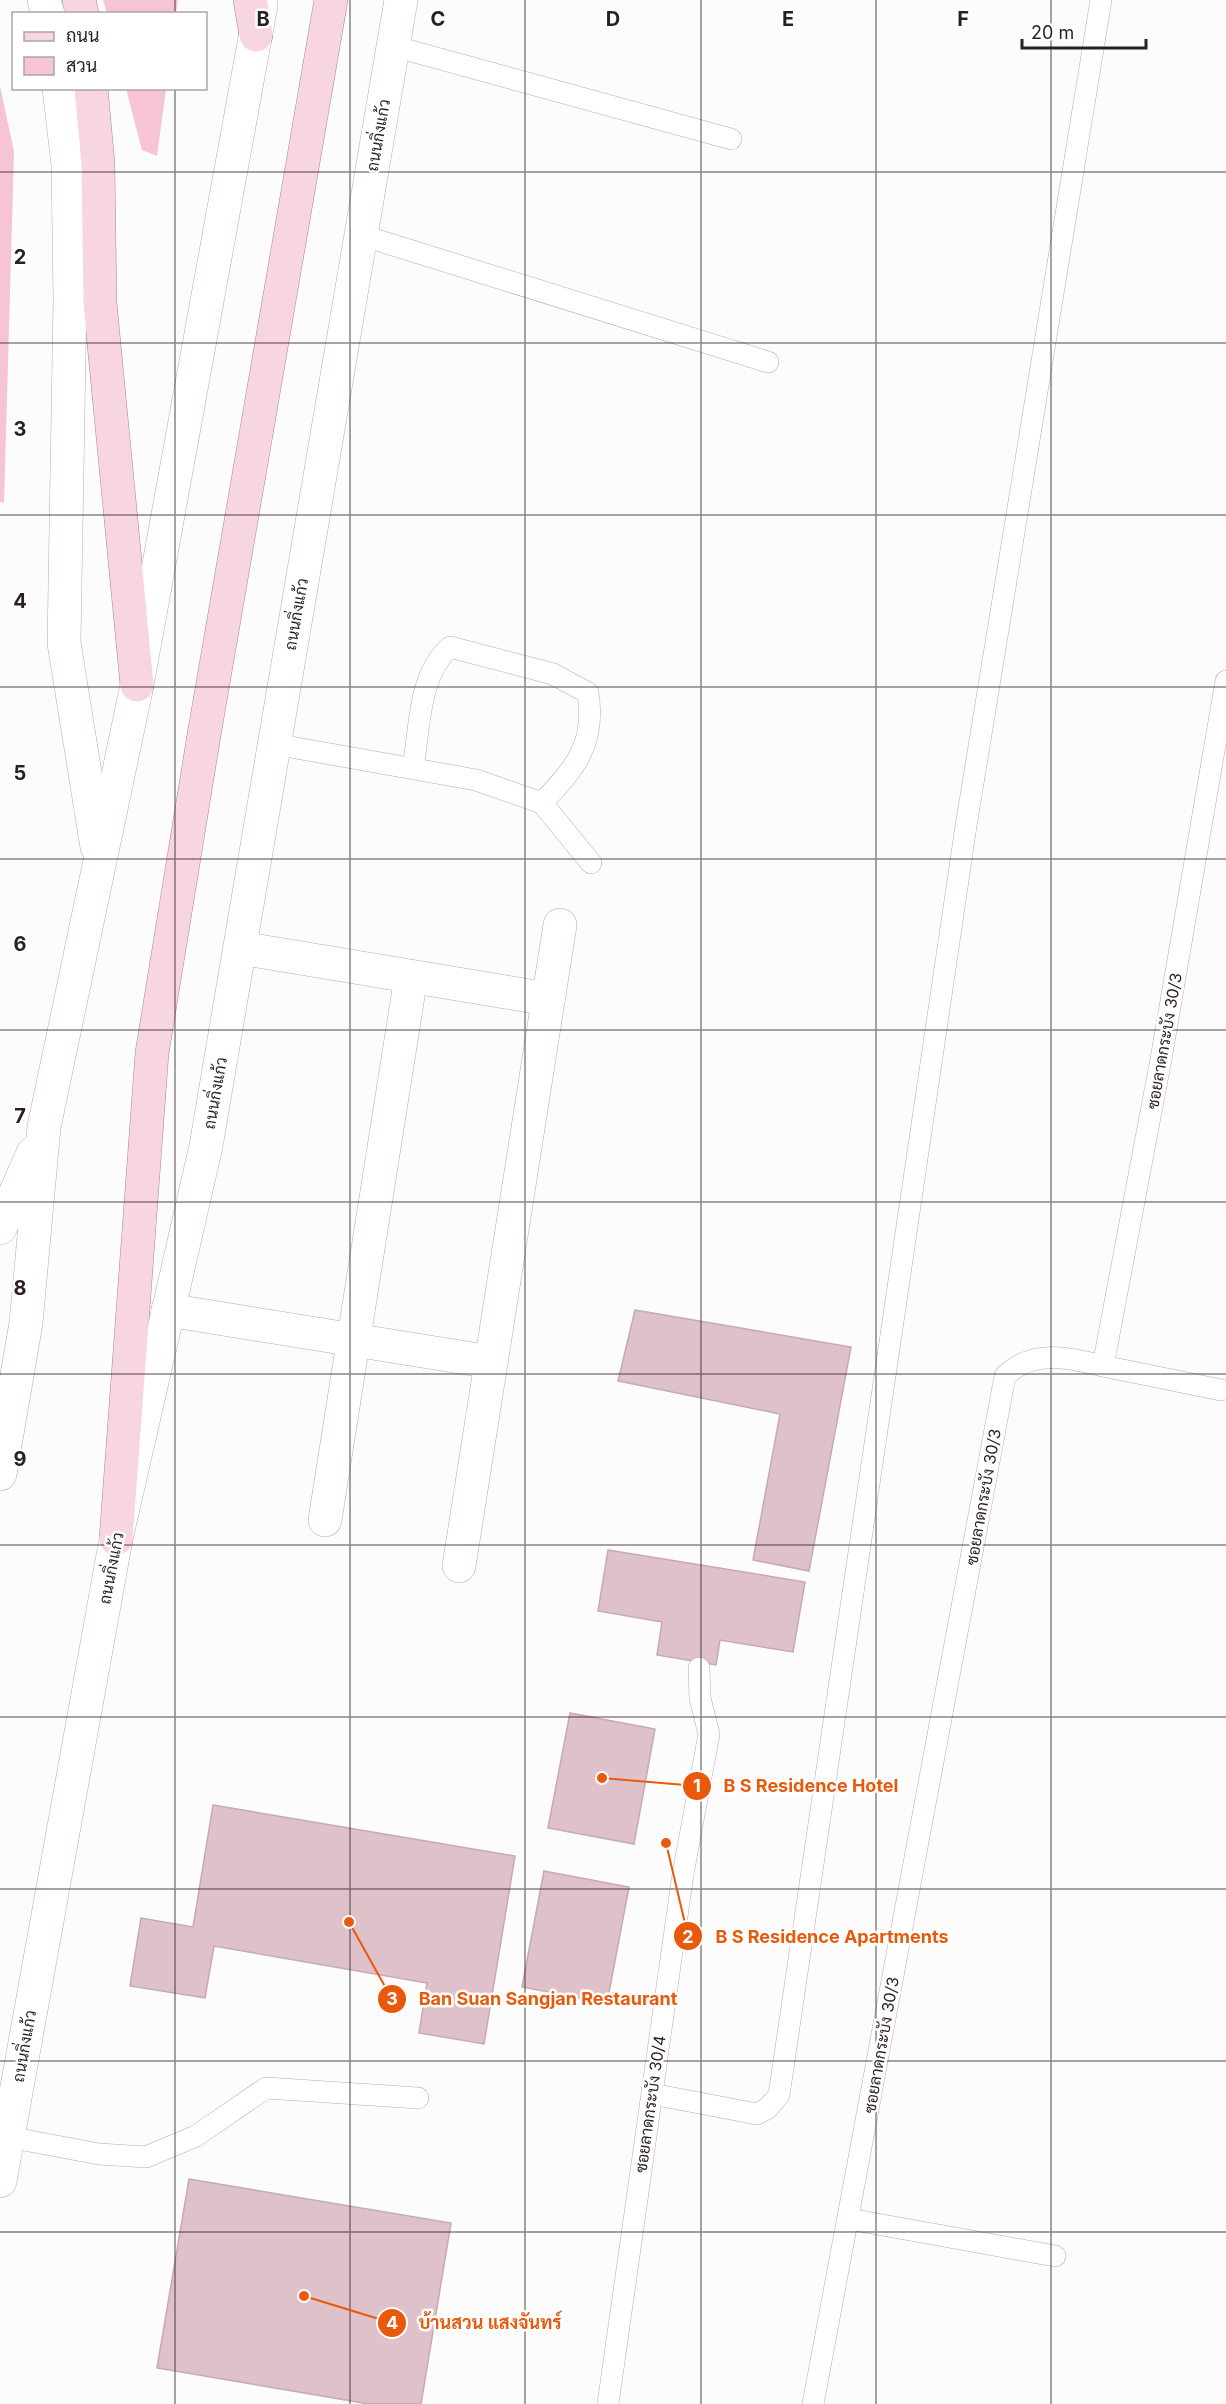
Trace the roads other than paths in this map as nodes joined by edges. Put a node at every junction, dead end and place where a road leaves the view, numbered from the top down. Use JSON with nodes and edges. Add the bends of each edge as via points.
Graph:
{"nodes":[{"id":1,"x":250,"y":0,"type":"edge"},
{"id":2,"x":261,"y":0,"type":"edge"},
{"id":3,"x":331,"y":0,"type":"edge"},
{"id":4,"x":401,"y":0,"type":"edge"},
{"id":5,"x":1101,"y":0,"type":"edge"},
{"id":6,"x":256,"y":35,"type":"junction"},
{"id":7,"x":393,"y":46,"type":"junction"},
{"id":8,"x":59,"y":90,"type":"edge"},
{"id":9,"x":91,"y":90,"type":"edge"},
{"id":10,"x":731,"y":139,"type":"dead end"},
{"id":11,"x":361,"y":235,"type":"junction"},
{"id":12,"x":768,"y":362,"type":"dead end"},
{"id":13,"x":1226,"y":681,"type":"edge"},
{"id":14,"x":137,"y":685,"type":"junction"},
{"id":15,"x":274,"y":744,"type":"junction"},
{"id":16,"x":413,"y":768,"type":"junction"},
{"id":17,"x":542,"y":803,"type":"junction"},
{"id":18,"x":591,"y":863,"type":"dead end"},
{"id":19,"x":100,"y":870,"type":"junction"},
{"id":20,"x":560,"y":925,"type":"dead end"},
{"id":21,"x":240,"y":948,"type":"junction"},
{"id":22,"x":411,"y":977,"type":"junction"},
{"id":23,"x":548,"y":999,"type":"junction"},
{"id":24,"x":44,"y":1127,"type":"junction"},
{"id":25,"x":0,"y":1228,"type":"edge"},
{"id":26,"x":168,"y":1310,"type":"junction"},
{"id":27,"x":354,"y":1340,"type":"junction"},
{"id":28,"x":491,"y":1362,"type":"junction"},
{"id":29,"x":1103,"y":1366,"type":"junction"},
{"id":30,"x":1221,"y":1390,"type":"dead end"},
{"id":31,"x":0,"y":1474,"type":"edge"},
{"id":32,"x":325,"y":1520,"type":"dead end"},
{"id":33,"x":116,"y":1539,"type":"junction"},
{"id":34,"x":459,"y":1566,"type":"dead end"},
{"id":35,"x":699,"y":1668,"type":"dead end"},
{"id":36,"x":652,"y":2094,"type":"junction"},
{"id":37,"x":418,"y":2098,"type":"dead end"},
{"id":38,"x":8,"y":2136,"type":"junction"},
{"id":39,"x":0,"y":2181,"type":"edge"},
{"id":40,"x":849,"y":2219,"type":"junction"},
{"id":41,"x":1055,"y":2256,"type":"dead end"},
{"id":42,"x":608,"y":2404,"type":"edge"},
{"id":43,"x":813,"y":2404,"type":"edge"}],
"edges":[{"from":1,"to":6,"type":"main road"},
{"from":2,"to":6,"type":"main road"},
{"from":3,"to":33,"type":"main road","via":[[152,1053]]},
{"from":4,"to":7,"type":"main road","name":"ถนนกิ่งแก้ว"},
{"from":5,"to":36,"type":"lane","via":[[966,826],[779,2095],[757,2114]]},
{"from":6,"to":14,"type":"main road"},
{"from":7,"to":10,"type":"lane"},
{"from":7,"to":11,"type":"main road","name":"ถนนกิ่งแก้ว"},
{"from":8,"to":19,"type":"main road","via":[[68,165],[70,299],[64,643]]},
{"from":9,"to":14,"type":"main road","via":[[98,163],[100,303]]},
{"from":11,"to":12,"type":"lane"},
{"from":11,"to":15,"type":"main road","name":"ถนนกิ่งแก้ว"},
{"from":13,"to":29,"type":"lane","name":"ซอยลาดกระบัง 30/3"},
{"from":14,"to":19,"type":"main road"},
{"from":15,"to":16,"type":"lane"},
{"from":15,"to":21,"type":"main road","name":"ถนนกิ่งแก้ว"},
{"from":16,"to":17,"type":"lane","via":[[476,780]]},
{"from":16,"to":17,"type":"lane","via":[[429,675],[437,659],[450,648],[553,674],[588,693],[592,716],[574,769]]},
{"from":17,"to":18,"type":"lane"},
{"from":19,"to":24,"type":"main road"},
{"from":20,"to":23,"type":"main road"},
{"from":21,"to":22,"type":"main road"},
{"from":21,"to":26,"type":"main road","name":"ถนนกิ่งแก้ว","via":[[206,1146]]},
{"from":22,"to":23,"type":"main road"},
{"from":22,"to":27,"type":"main road"},
{"from":23,"to":28,"type":"main road"},
{"from":24,"to":25,"type":"main road"},
{"from":24,"to":31,"type":"main road","via":[[26,1323]]},
{"from":26,"to":27,"type":"main road"},
{"from":26,"to":33,"type":"main road","name":"ถนนกิ่งแก้ว"},
{"from":27,"to":28,"type":"main road"},
{"from":27,"to":32,"type":"main road"},
{"from":28,"to":34,"type":"main road"},
{"from":29,"to":30,"type":"lane"},
{"from":29,"to":40,"type":"lane","name":"ซอยลาดกระบัง 30/3","via":[[1076,1359],[1036,1358],[1018,1364],[1005,1376]]},
{"from":33,"to":38,"type":"main road","name":"ถนนกิ่งแก้ว"},
{"from":35,"to":36,"type":"lane","name":"ซอยลาดกระบัง 30/4","via":[[700,1698],[709,1734],[683,1874]]},
{"from":36,"to":42,"type":"lane","name":"ซอยลาดกระบัง 30/4"},
{"from":37,"to":38,"type":"lane","via":[[266,2088],[196,2136],[146,2157],[99,2154]]},
{"from":38,"to":39,"type":"main road","name":"ถนนกิ่งแก้ว"},
{"from":40,"to":41,"type":"lane"},
{"from":40,"to":43,"type":"lane","name":"ซอยลาดกระบัง 30/3"}]}
